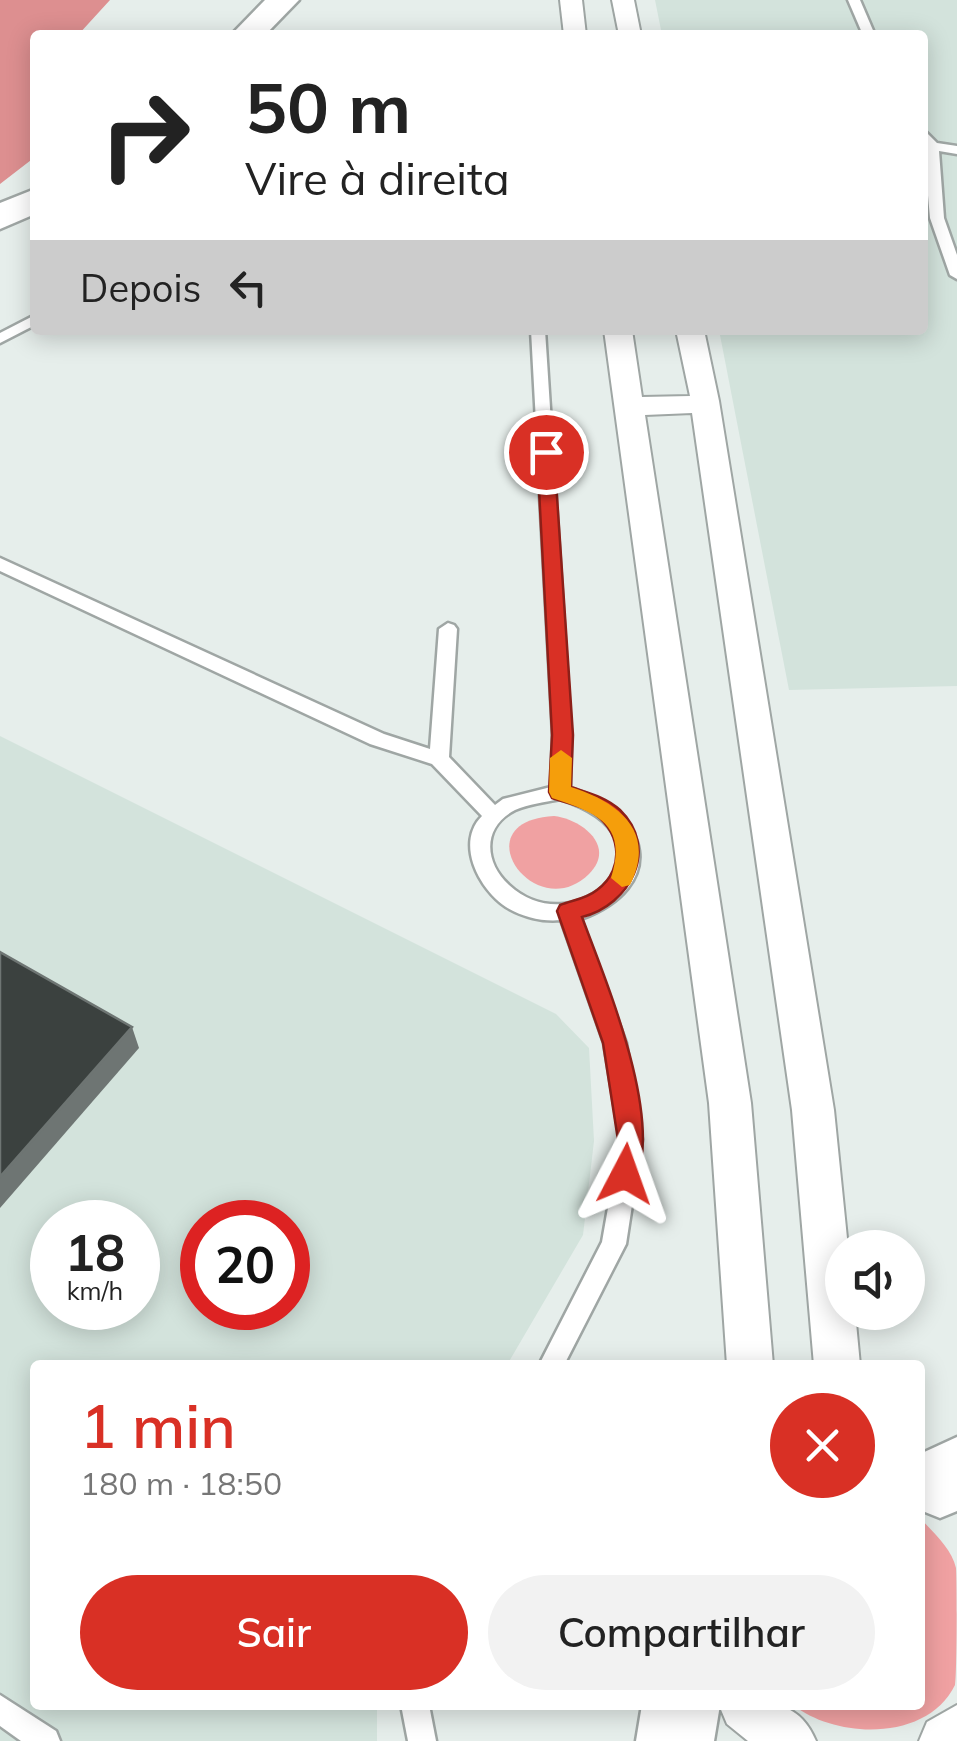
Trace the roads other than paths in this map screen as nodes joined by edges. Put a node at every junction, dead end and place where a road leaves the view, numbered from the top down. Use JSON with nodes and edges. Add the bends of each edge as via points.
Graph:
{"nodes":[{"id":1,"x":260,"y":0,"type":"edge"},
{"id":2,"x":283,"y":0,"type":"edge"},
{"id":3,"x":571,"y":0,"type":"edge"},
{"id":4,"x":623,"y":0,"type":"edge"},
{"id":5,"x":854,"y":0,"type":"edge"},
{"id":6,"x":241,"y":30,"type":"edge"},
{"id":7,"x":252,"y":30,"type":"edge"},
{"id":8,"x":574,"y":30,"type":"edge"},
{"id":9,"x":629,"y":30,"type":"edge"},
{"id":10,"x":866,"y":30,"type":"edge"},
{"id":11,"x":957,"y":132,"type":"edge"},
{"id":12,"x":928,"y":145,"type":"edge"},
{"id":13,"x":928,"y":145,"type":"edge"},
{"id":14,"x":957,"y":150,"type":"edge"},
{"id":15,"x":928,"y":152,"type":"edge"},
{"id":16,"x":30,"y":203,"type":"edge"},
{"id":17,"x":0,"y":218,"type":"edge"},
{"id":18,"x":957,"y":275,"type":"edge"},
{"id":19,"x":30,"y":322,"type":"edge"},
{"id":20,"x":538,"y":335,"type":"edge"},
{"id":21,"x":619,"y":335,"type":"edge"},
{"id":22,"x":691,"y":335,"type":"edge"},
{"id":23,"x":0,"y":338,"type":"edge"},
{"id":24,"x":705,"y":400,"type":"junction"},
{"id":25,"x":630,"y":404,"type":"junction"},
{"id":26,"x":0,"y":564,"type":"edge"},
{"id":27,"x":448,"y":629,"type":"dead end"},
{"id":28,"x":439,"y":759,"type":"junction"},
{"id":29,"x":560,"y":792,"type":"junction"},
{"id":30,"x":492,"y":816,"type":"junction"},
{"id":31,"x":568,"y":911,"type":"junction"},
{"id":32,"x":555,"y":1360,"type":"edge"},
{"id":33,"x":750,"y":1360,"type":"edge"},
{"id":34,"x":837,"y":1360,"type":"edge"},
{"id":35,"x":0,"y":1708,"type":"edge"},
{"id":36,"x":416,"y":1710,"type":"edge"},
{"id":37,"x":680,"y":1710,"type":"edge"},
{"id":38,"x":752,"y":1710,"type":"edge"},
{"id":39,"x":957,"y":1732,"type":"edge"},
{"id":40,"x":46,"y":1741,"type":"edge"},
{"id":41,"x":422,"y":1741,"type":"edge"},
{"id":42,"x":674,"y":1741,"type":"edge"},
{"id":43,"x":789,"y":1741,"type":"edge"},
{"id":44,"x":946,"y":1741,"type":"edge"}],
"edges":[{"from":1,"to":6,"type":"main road"},
{"from":2,"to":7,"type":"main road"},
{"from":3,"to":8,"type":"street"},
{"from":4,"to":9,"type":"street"},
{"from":5,"to":10,"type":"lane"},
{"from":11,"to":12,"type":"lane"},
{"from":13,"to":14,"type":"lane"},
{"from":15,"to":18,"type":"lane","via":[[937,218]]},
{"from":16,"to":17,"type":"main road"},
{"from":19,"to":23,"type":"lane"},
{"from":20,"to":29,"type":"lane"},
{"from":21,"to":25,"type":"street"},
{"from":22,"to":24,"type":"street"},
{"from":24,"to":25,"type":"street","via":[[685,408]]},
{"from":24,"to":34,"type":"street","via":[[813,1110]]},
{"from":25,"to":33,"type":"street","via":[[730,1103]]},
{"from":26,"to":28,"type":"lane","via":[[377,738]]},
{"from":27,"to":28,"type":"lane"},
{"from":28,"to":30,"type":"lane"},
{"from":29,"to":30,"type":"lane","via":[[522,798]]},
{"from":29,"to":31,"type":"lane","via":[[609,813],[630,854],[619,884],[606,896]]},
{"from":30,"to":31,"type":"lane","via":[[478,859],[494,888],[526,908]]},
{"from":31,"to":32,"type":"lane","via":[[615,1043],[631,1140],[614,1244]]},
{"from":35,"to":40,"type":"lane"},
{"from":36,"to":41,"type":"lane"},
{"from":37,"to":42,"type":"main road"},
{"from":38,"to":43,"type":"street"},
{"from":39,"to":44,"type":"street"}]}
